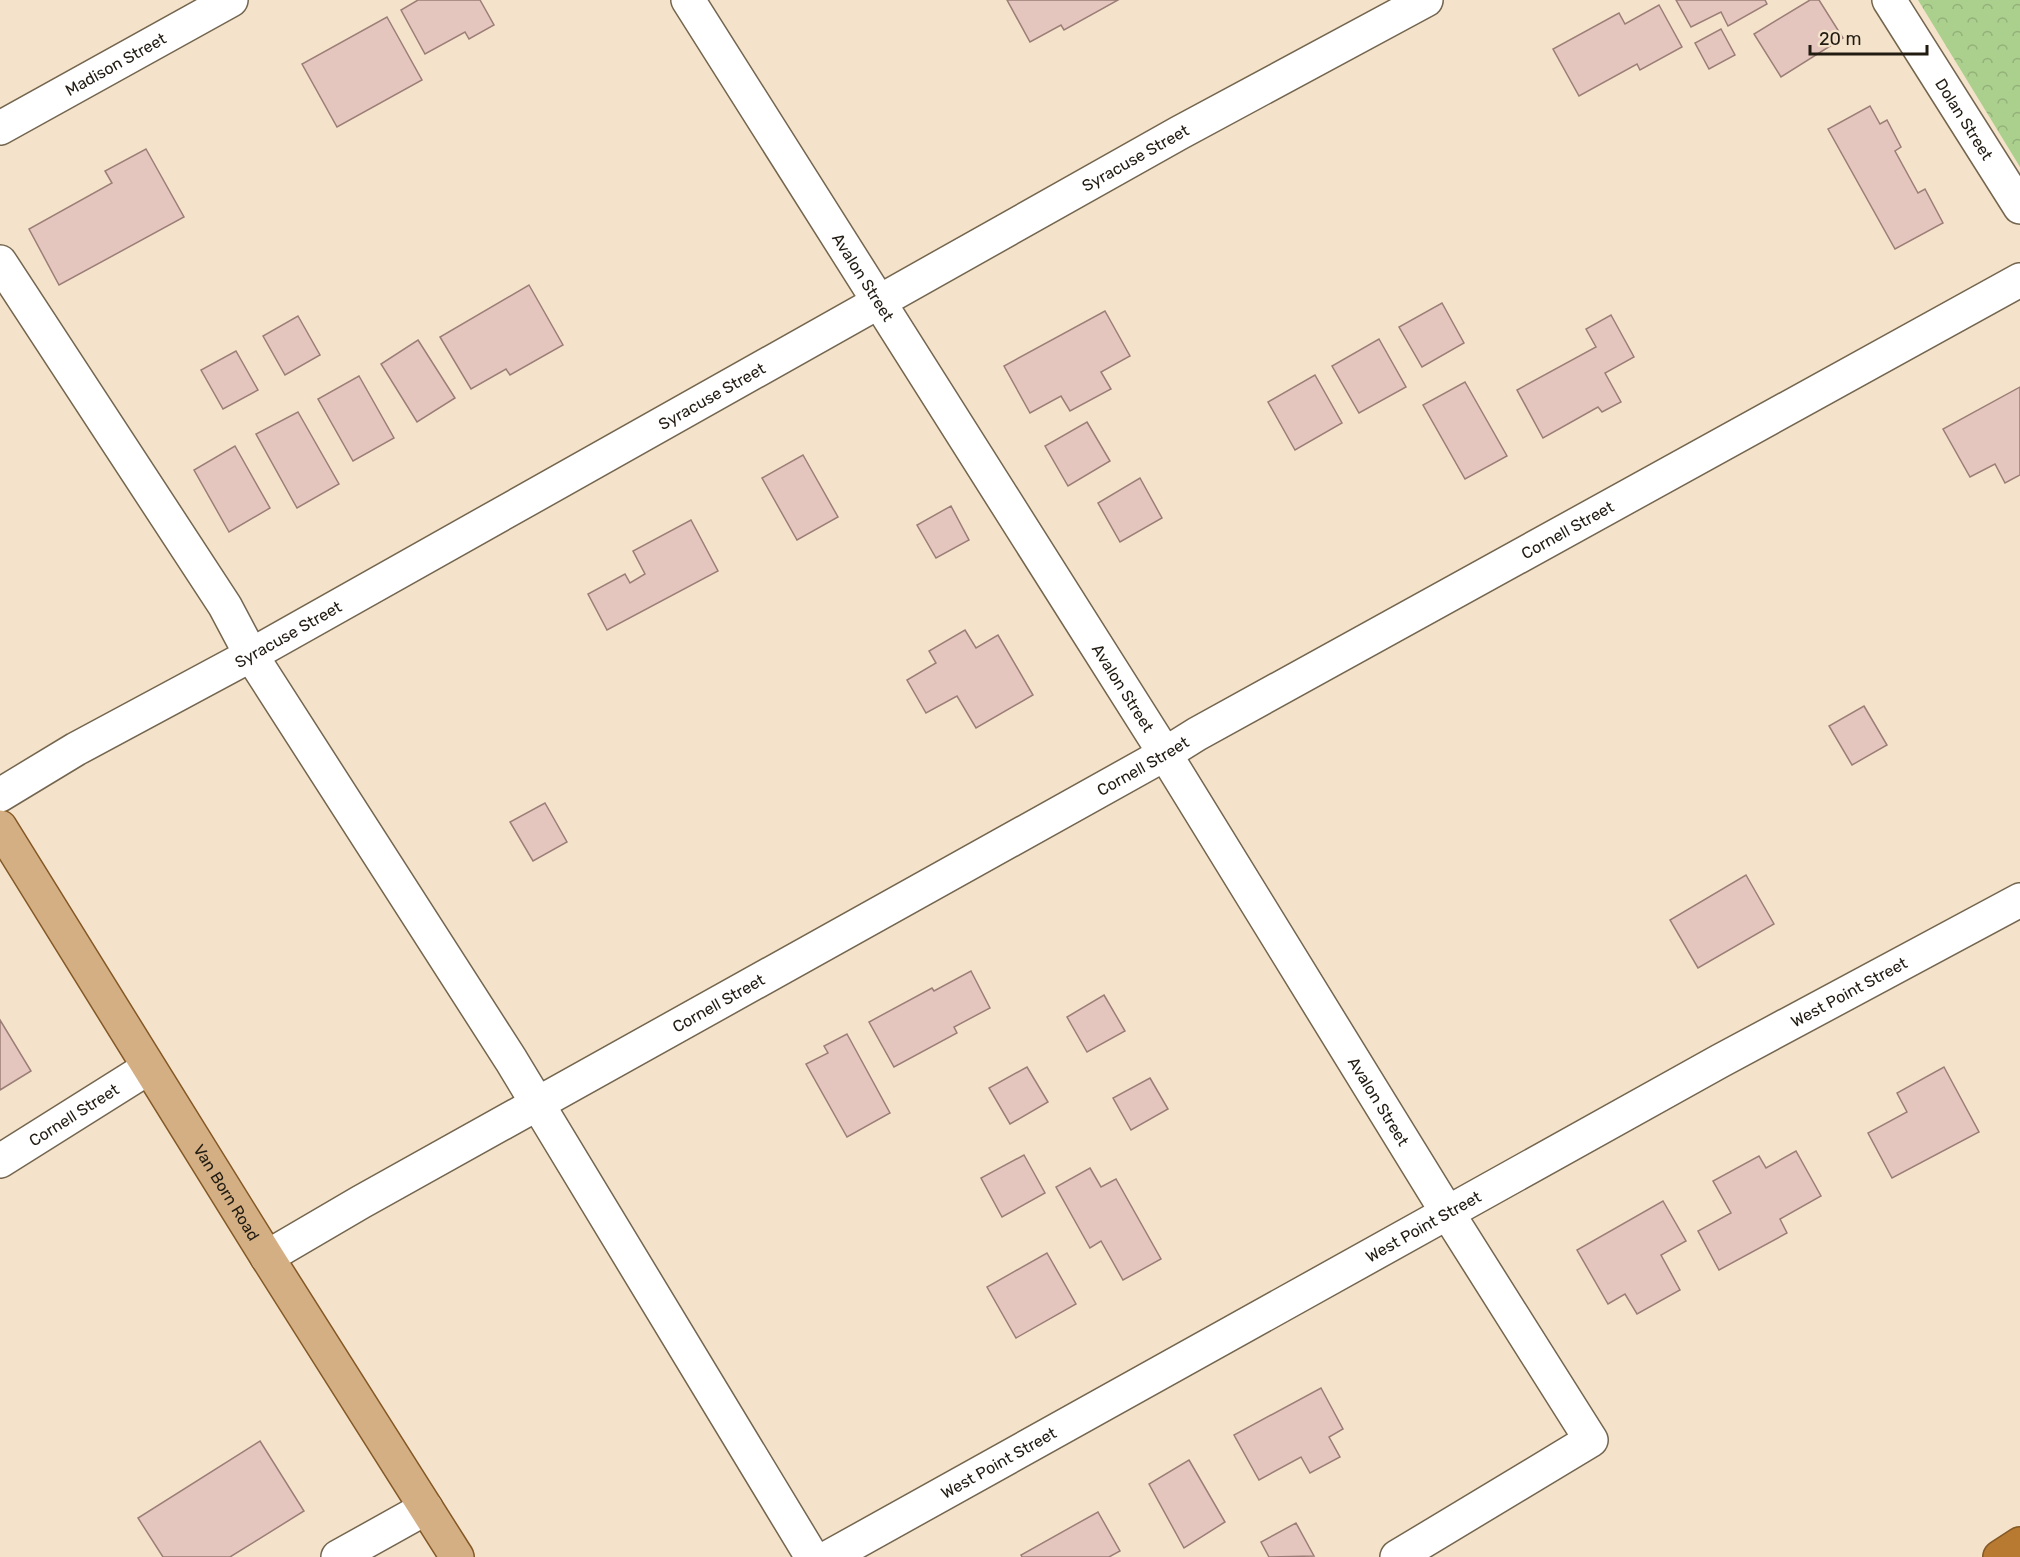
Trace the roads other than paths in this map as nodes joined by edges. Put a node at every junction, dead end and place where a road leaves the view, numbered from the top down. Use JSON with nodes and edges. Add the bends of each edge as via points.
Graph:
{"nodes":[{"id":1,"x":231,"y":0,"type":"edge"},
{"id":2,"x":688,"y":0,"type":"edge"},
{"id":3,"x":1426,"y":0,"type":"edge"},
{"id":4,"x":1889,"y":0,"type":"edge"},
{"id":5,"x":0,"y":128,"type":"edge"},
{"id":6,"x":2020,"y":207,"type":"edge"},
{"id":7,"x":0,"y":262,"type":"edge"},
{"id":8,"x":2020,"y":280,"type":"edge"},
{"id":9,"x":879,"y":301,"type":"junction"},
{"id":10,"x":251,"y":655,"type":"junction"},
{"id":11,"x":1165,"y":754,"type":"junction"},
{"id":12,"x":0,"y":795,"type":"edge"},
{"id":13,"x":0,"y":828,"type":"edge"},
{"id":14,"x":2020,"y":900,"type":"edge"},
{"id":15,"x":148,"y":1068,"type":"junction"},
{"id":16,"x":536,"y":1104,"type":"junction"},
{"id":17,"x":0,"y":1161,"type":"edge"},
{"id":18,"x":1447,"y":1212,"type":"junction"},
{"id":19,"x":267,"y":1257,"type":"junction"},
{"id":20,"x":426,"y":1508,"type":"junction"},
{"id":21,"x":2020,"y":1544,"type":"edge"},
{"id":22,"x":338,"y":1557,"type":"edge"},
{"id":23,"x":457,"y":1557,"type":"edge"},
{"id":24,"x":812,"y":1557,"type":"edge"},
{"id":25,"x":829,"y":1557,"type":"edge"},
{"id":26,"x":1396,"y":1557,"type":"edge"},
{"id":27,"x":2000,"y":1557,"type":"edge"}],
"edges":[{"from":1,"to":5,"type":"street","name":"Madison Street"},
{"from":2,"to":9,"type":"street","name":"Avalon Street"},
{"from":3,"to":9,"type":"street","name":"Syracuse Street"},
{"from":4,"to":6,"type":"street","name":"Dolan Street"},
{"from":7,"to":10,"type":"street","via":[[225,606]]},
{"from":8,"to":11,"type":"street","name":"Cornell Street"},
{"from":9,"to":10,"type":"street","name":"Syracuse Street"},
{"from":9,"to":11,"type":"street","name":"Avalon Street"},
{"from":10,"to":12,"type":"street","name":"Syracuse Street","via":[[76,749]]},
{"from":10,"to":16,"type":"street"},
{"from":11,"to":16,"type":"street","name":"Cornell Street"},
{"from":11,"to":18,"type":"street","name":"Avalon Street"},
{"from":13,"to":15,"type":"main road","name":"Van Born Road"},
{"from":14,"to":18,"type":"street","name":"West Point Street"},
{"from":15,"to":17,"type":"street","name":"Cornell Street"},
{"from":15,"to":19,"type":"main road","name":"Van Born Road"},
{"from":16,"to":19,"type":"street","name":"Cornell Street"},
{"from":16,"to":24,"type":"street"},
{"from":18,"to":25,"type":"street","name":"West Point Street"},
{"from":18,"to":26,"type":"street","name":"Avalon Street","via":[[1591,1440]]},
{"from":19,"to":20,"type":"main road","name":"Van Born Road"},
{"from":20,"to":22,"type":"street"},
{"from":20,"to":23,"type":"main road","name":"Van Born Road"},
{"from":21,"to":27,"type":"highway"}]}
